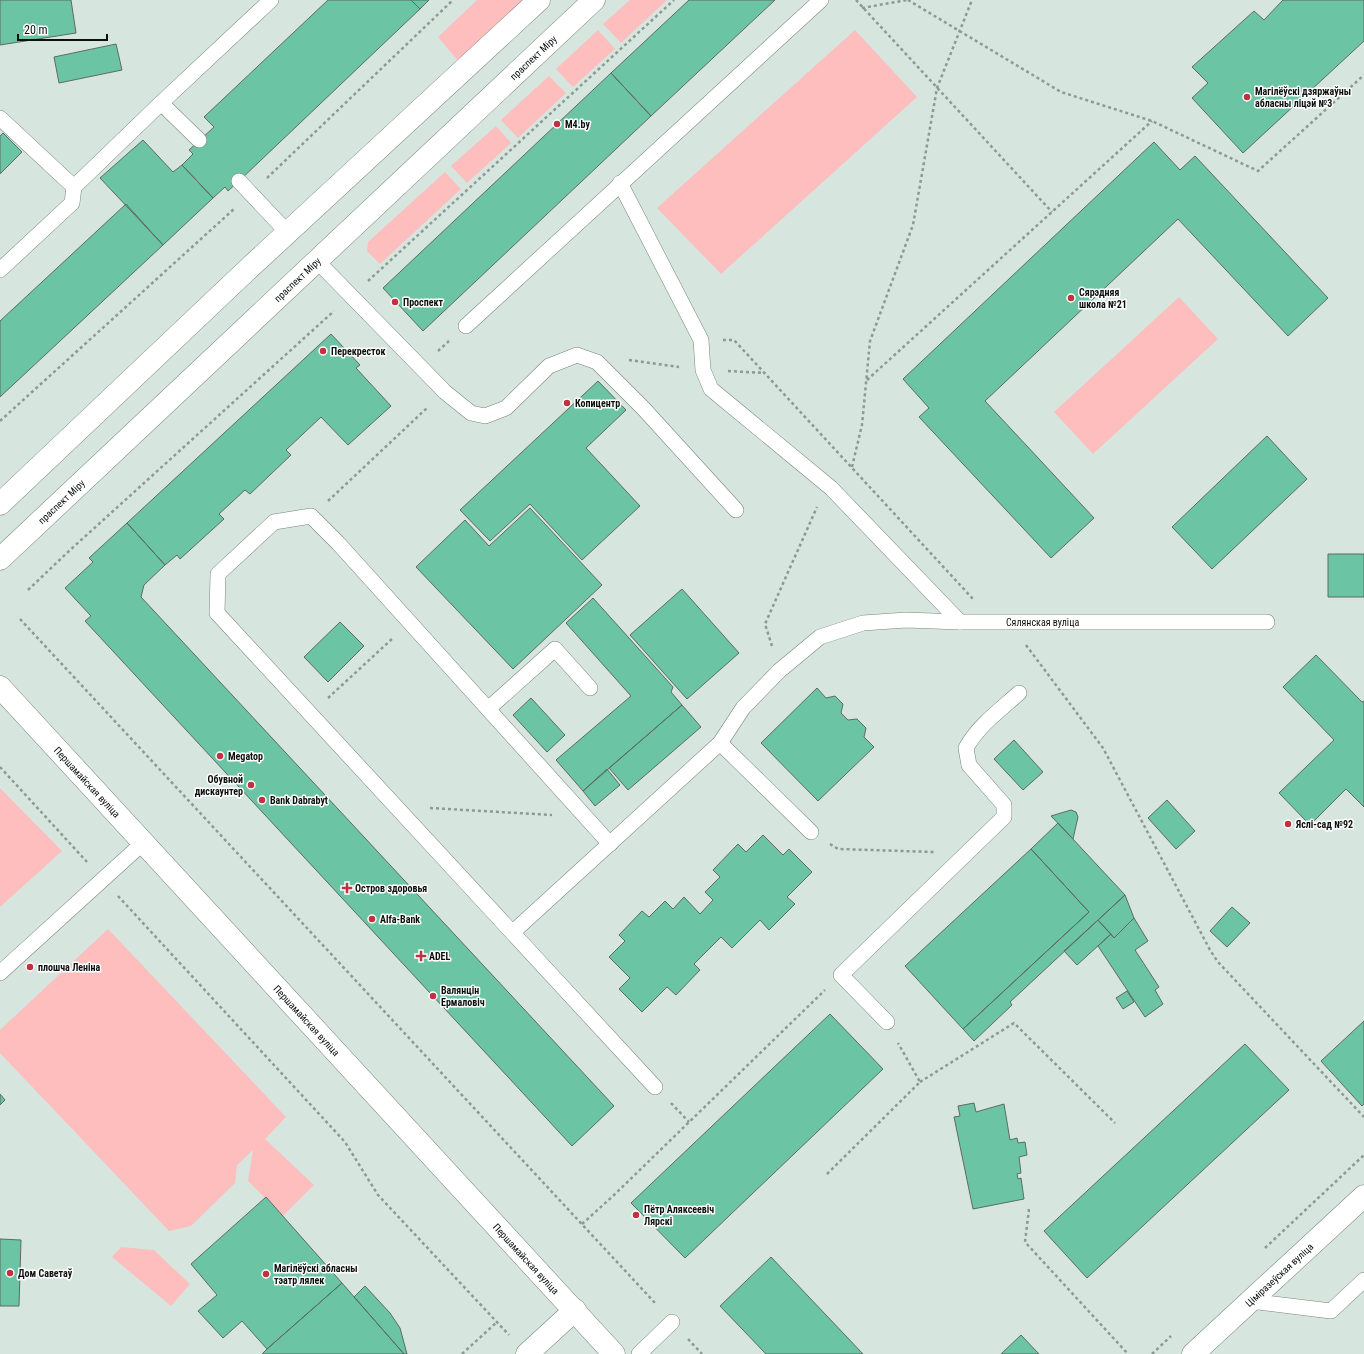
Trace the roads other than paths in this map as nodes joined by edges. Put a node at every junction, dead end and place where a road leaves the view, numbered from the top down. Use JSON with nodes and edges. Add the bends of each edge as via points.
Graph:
{"nodes":[{"id":1,"x":271,"y":0,"type":"edge"},
{"id":2,"x":540,"y":0,"type":"edge"},
{"id":3,"x":594,"y":0,"type":"edge"},
{"id":4,"x":821,"y":0,"type":"edge"},
{"id":5,"x":162,"y":103,"type":"junction"},
{"id":6,"x":0,"y":118,"type":"edge"},
{"id":7,"x":199,"y":140,"type":"dead end"},
{"id":8,"x":239,"y":180,"type":"dead end"},
{"id":9,"x":620,"y":183,"type":"junction"},
{"id":10,"x":74,"y":187,"type":"junction"},
{"id":11,"x":287,"y":232,"type":"junction"},
{"id":12,"x":316,"y":261,"type":"junction"},
{"id":13,"x":0,"y":270,"type":"edge"},
{"id":14,"x":466,"y":326,"type":"road end"},
{"id":15,"x":0,"y":504,"type":"edge"},
{"id":16,"x":736,"y":510,"type":"dead end"},
{"id":17,"x":0,"y":559,"type":"edge"},
{"id":18,"x":960,"y":622,"type":"junction"},
{"id":19,"x":1267,"y":622,"type":"dead end"},
{"id":20,"x":0,"y":687,"type":"edge"},
{"id":21,"x":590,"y":688,"type":"dead end"},
{"id":22,"x":1019,"y":693,"type":"dead end"},
{"id":23,"x":488,"y":709,"type":"junction"},
{"id":24,"x":720,"y":743,"type":"junction"},
{"id":25,"x":811,"y":832,"type":"road end"},
{"id":26,"x":144,"y":842,"type":"junction"},
{"id":27,"x":610,"y":844,"type":"junction"},
{"id":28,"x":513,"y":932,"type":"junction"},
{"id":29,"x":0,"y":973,"type":"edge"},
{"id":30,"x":887,"y":1022,"type":"road end"},
{"id":31,"x":655,"y":1086,"type":"dead end"},
{"id":32,"x":1364,"y":1196,"type":"edge"},
{"id":33,"x":1364,"y":1280,"type":"edge"},
{"id":34,"x":1250,"y":1301,"type":"junction"},
{"id":35,"x":575,"y":1310,"type":"junction"},
{"id":36,"x":672,"y":1322,"type":"road end"},
{"id":37,"x":528,"y":1353,"type":"edge"},
{"id":38,"x":614,"y":1354,"type":"edge"},
{"id":39,"x":639,"y":1354,"type":"edge"},
{"id":40,"x":1193,"y":1354,"type":"edge"}],
"edges":[{"from":1,"to":5,"type":"lane"},
{"from":2,"to":11,"type":"main road"},
{"from":3,"to":12,"type":"main road","name":"праспект Міру"},
{"from":4,"to":9,"type":"lane"},
{"from":5,"to":7,"type":"lane"},
{"from":5,"to":10,"type":"lane"},
{"from":6,"to":10,"type":"lane"},
{"from":8,"to":11,"type":"lane"},
{"from":9,"to":14,"type":"lane"},
{"from":9,"to":18,"type":"lane","via":[[701,340],[703,370],[711,389],[831,488]]},
{"from":10,"to":13,"type":"lane","via":[[72,204]]},
{"from":11,"to":15,"type":"main road"},
{"from":12,"to":16,"type":"lane","via":[[420,367],[471,412],[485,416],[506,408],[549,366],[577,355],[597,362],[643,408]]},
{"from":12,"to":17,"type":"main road","name":"праспект Міру"},
{"from":18,"to":19,"type":"lane","name":"Сялянская вуліца"},
{"from":18,"to":24,"type":"lane","name":"Сялянская вуліца","via":[[906,620],[863,623],[820,638],[779,671],[744,708]]},
{"from":20,"to":26,"type":"main road","name":"Першамайская вуліца"},
{"from":21,"to":23,"type":"lane","via":[[555,649]]},
{"from":22,"to":30,"type":"lane","via":[[982,726],[966,748],[969,765],[1004,805],[1004,816],[841,974]]},
{"from":23,"to":27,"type":"lane"},
{"from":23,"to":28,"type":"lane","via":[[311,516],[274,522],[218,574],[217,613]]},
{"from":24,"to":25,"type":"lane"},
{"from":24,"to":27,"type":"lane","name":"Сялянская вуліца"},
{"from":26,"to":29,"type":"lane"},
{"from":26,"to":35,"type":"main road","name":"Першамайская вуліца"},
{"from":27,"to":28,"type":"lane","name":"Сялянская вуліца"},
{"from":28,"to":31,"type":"lane"},
{"from":32,"to":34,"type":"main road","name":"Ціміразеўская вуліца"},
{"from":33,"to":34,"type":"lane","via":[[1331,1311]]},
{"from":34,"to":40,"type":"main road","name":"Ціміразеўская вуліца"},
{"from":35,"to":37,"type":"main road"},
{"from":35,"to":38,"type":"main road","name":"Першамайская вуліца"},
{"from":36,"to":39,"type":"lane"}]}
